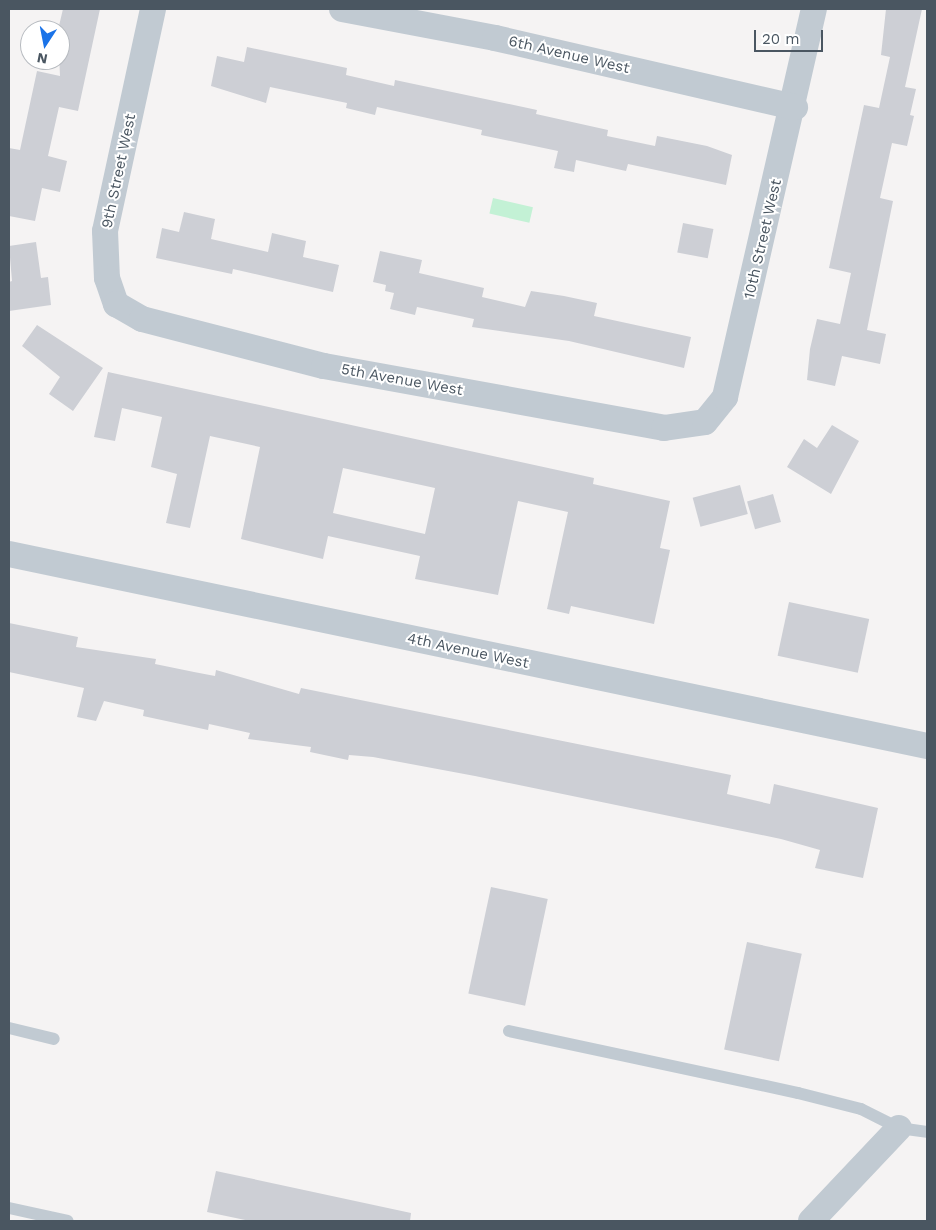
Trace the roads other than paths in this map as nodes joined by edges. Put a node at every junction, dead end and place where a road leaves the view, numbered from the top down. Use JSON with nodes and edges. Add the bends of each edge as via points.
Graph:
{"nodes":[{"id":1,"x":153,"y":9,"type":"edge"},
{"id":2,"x":342,"y":9,"type":"edge"},
{"id":3,"x":814,"y":9,"type":"edge"},
{"id":4,"x":795,"y":107,"type":"junction"},
{"id":5,"x":142,"y":319,"type":"joint"},
{"id":6,"x":664,"y":428,"type":"joint"},
{"id":7,"x":9,"y":554,"type":"edge"},
{"id":8,"x":927,"y":746,"type":"edge"},
{"id":9,"x":9,"y":1028,"type":"edge"},
{"id":10,"x":509,"y":1031,"type":"dead end"},
{"id":11,"x":54,"y":1039,"type":"dead end"},
{"id":12,"x":899,"y":1128,"type":"junction"},
{"id":13,"x":927,"y":1132,"type":"edge"},
{"id":14,"x":9,"y":1208,"type":"edge"},
{"id":15,"x":68,"y":1221,"type":"edge"},
{"id":16,"x":812,"y":1221,"type":"edge"}],
"edges":[{"from":1,"to":5,"type":"street","name":"9th Street West","via":[[106,231],[107,278],[116,304]]},
{"from":2,"to":4,"type":"street","name":"6th Avenue West","via":[[495,38]]},
{"from":3,"to":4,"type":"street","name":"10th Street West"},
{"from":4,"to":6,"type":"street","name":"10th Street West","via":[[726,397],[705,422]]},
{"from":5,"to":6,"type":"street","name":"5th Avenue West","via":[[324,366]]},
{"from":7,"to":8,"type":"street","name":"4th Avenue West"},
{"from":9,"to":11,"type":"lane"},
{"from":10,"to":12,"type":"lane","via":[[798,1093],[860,1109]]},
{"from":12,"to":13,"type":"lane"},
{"from":12,"to":16,"type":"street"},
{"from":14,"to":15,"type":"lane"}]}
